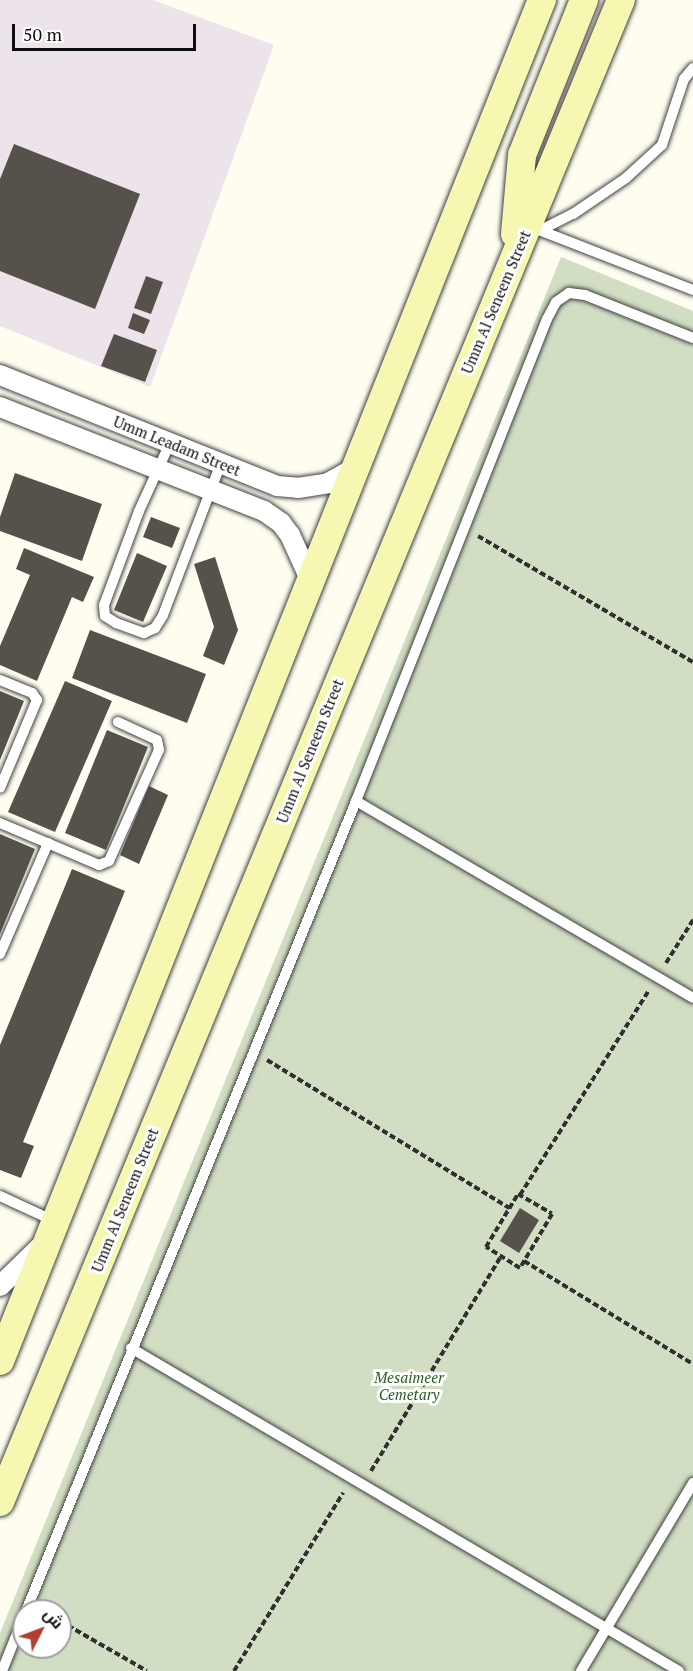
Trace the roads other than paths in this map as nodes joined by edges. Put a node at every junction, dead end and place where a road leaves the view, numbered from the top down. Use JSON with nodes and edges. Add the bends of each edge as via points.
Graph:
{"nodes":[{"id":1,"x":542,"y":0,"type":"edge"},
{"id":2,"x":584,"y":0,"type":"edge"},
{"id":3,"x":621,"y":0,"type":"edge"},
{"id":4,"x":693,"y":68,"type":"edge"},
{"id":5,"x":534,"y":228,"type":"junction"},
{"id":6,"x":513,"y":260,"type":"junction"},
{"id":7,"x":693,"y":290,"type":"edge"},
{"id":8,"x":693,"y":338,"type":"edge"},
{"id":9,"x":0,"y":375,"type":"edge"},
{"id":10,"x":0,"y":406,"type":"edge"},
{"id":11,"x":170,"y":443,"type":"junction"},
{"id":12,"x":221,"y":463,"type":"junction"},
{"id":13,"x":355,"y":468,"type":"junction"},
{"id":14,"x":158,"y":469,"type":"junction"},
{"id":15,"x":210,"y":490,"type":"junction"},
{"id":16,"x":311,"y":581,"type":"junction"},
{"id":17,"x":0,"y":680,"type":"edge"},
{"id":18,"x":118,"y":723,"type":"dead end"},
{"id":19,"x":0,"y":788,"type":"edge"},
{"id":20,"x":356,"y":801,"type":"junction"},
{"id":21,"x":0,"y":823,"type":"edge"},
{"id":22,"x":48,"y":843,"type":"junction"},
{"id":23,"x":0,"y":954,"type":"edge"},
{"id":24,"x":693,"y":998,"type":"edge"},
{"id":25,"x":0,"y":1196,"type":"edge"},
{"id":26,"x":51,"y":1230,"type":"junction"},
{"id":27,"x":0,"y":1286,"type":"edge"},
{"id":28,"x":131,"y":1348,"type":"junction"},
{"id":29,"x":0,"y":1360,"type":"edge"},
{"id":30,"x":693,"y":1483,"type":"edge"},
{"id":31,"x":0,"y":1502,"type":"edge"},
{"id":32,"x":31,"y":1599,"type":"edge"},
{"id":33,"x":606,"y":1629,"type":"junction"},
{"id":34,"x":12,"y":1646,"type":"edge"},
{"id":35,"x":2,"y":1671,"type":"edge"},
{"id":36,"x":581,"y":1671,"type":"edge"},
{"id":37,"x":678,"y":1671,"type":"edge"}],
"edges":[{"from":1,"to":13,"type":"main road"},
{"from":2,"to":6,"type":"main road","via":[[522,155]]},
{"from":3,"to":5,"type":"main road","name":"Umm Al Seneem Street"},
{"from":4,"to":5,"type":"lane","via":[[684,79],[662,145],[626,178],[573,214]]},
{"from":5,"to":6,"type":"main road","name":"Umm Al Seneem Street"},
{"from":5,"to":7,"type":"lane"},
{"from":6,"to":31,"type":"main road","name":"Umm Al Seneem Street"},
{"from":8,"to":20,"type":"lane","via":[[585,295],[569,293],[556,302]]},
{"from":9,"to":11,"type":"street","name":"Umm Leadam Street"},
{"from":10,"to":14,"type":"street","name":"Umm Leadam Street"},
{"from":11,"to":12,"type":"street","name":"Umm Leadam Street"},
{"from":11,"to":14,"type":"lane"},
{"from":12,"to":13,"type":"street","name":"Umm Leadam Street","via":[[277,486],[298,488],[328,483]]},
{"from":12,"to":15,"type":"lane"},
{"from":13,"to":16,"type":"main road"},
{"from":14,"to":15,"type":"street","name":"Umm Leadam Street"},
{"from":14,"to":15,"type":"lane","via":[[104,605],[105,616],[116,623],[144,633],[155,628]]},
{"from":15,"to":16,"type":"street","name":"Umm Leadam Street","via":[[264,511],[281,523],[299,551]]},
{"from":16,"to":26,"type":"main road"},
{"from":17,"to":19,"type":"lane","via":[[33,693],[36,700]]},
{"from":18,"to":22,"type":"lane","via":[[152,736],[159,744],[110,861],[99,865]]},
{"from":20,"to":24,"type":"lane"},
{"from":20,"to":28,"type":"lane"},
{"from":21,"to":22,"type":"lane"},
{"from":22,"to":23,"type":"lane"},
{"from":25,"to":26,"type":"lane"},
{"from":26,"to":27,"type":"street"},
{"from":26,"to":29,"type":"main road"},
{"from":28,"to":32,"type":"lane"},
{"from":28,"to":33,"type":"lane"},
{"from":30,"to":33,"type":"lane"},
{"from":33,"to":36,"type":"lane"},
{"from":33,"to":37,"type":"lane"},
{"from":34,"to":35,"type":"lane"}]}
